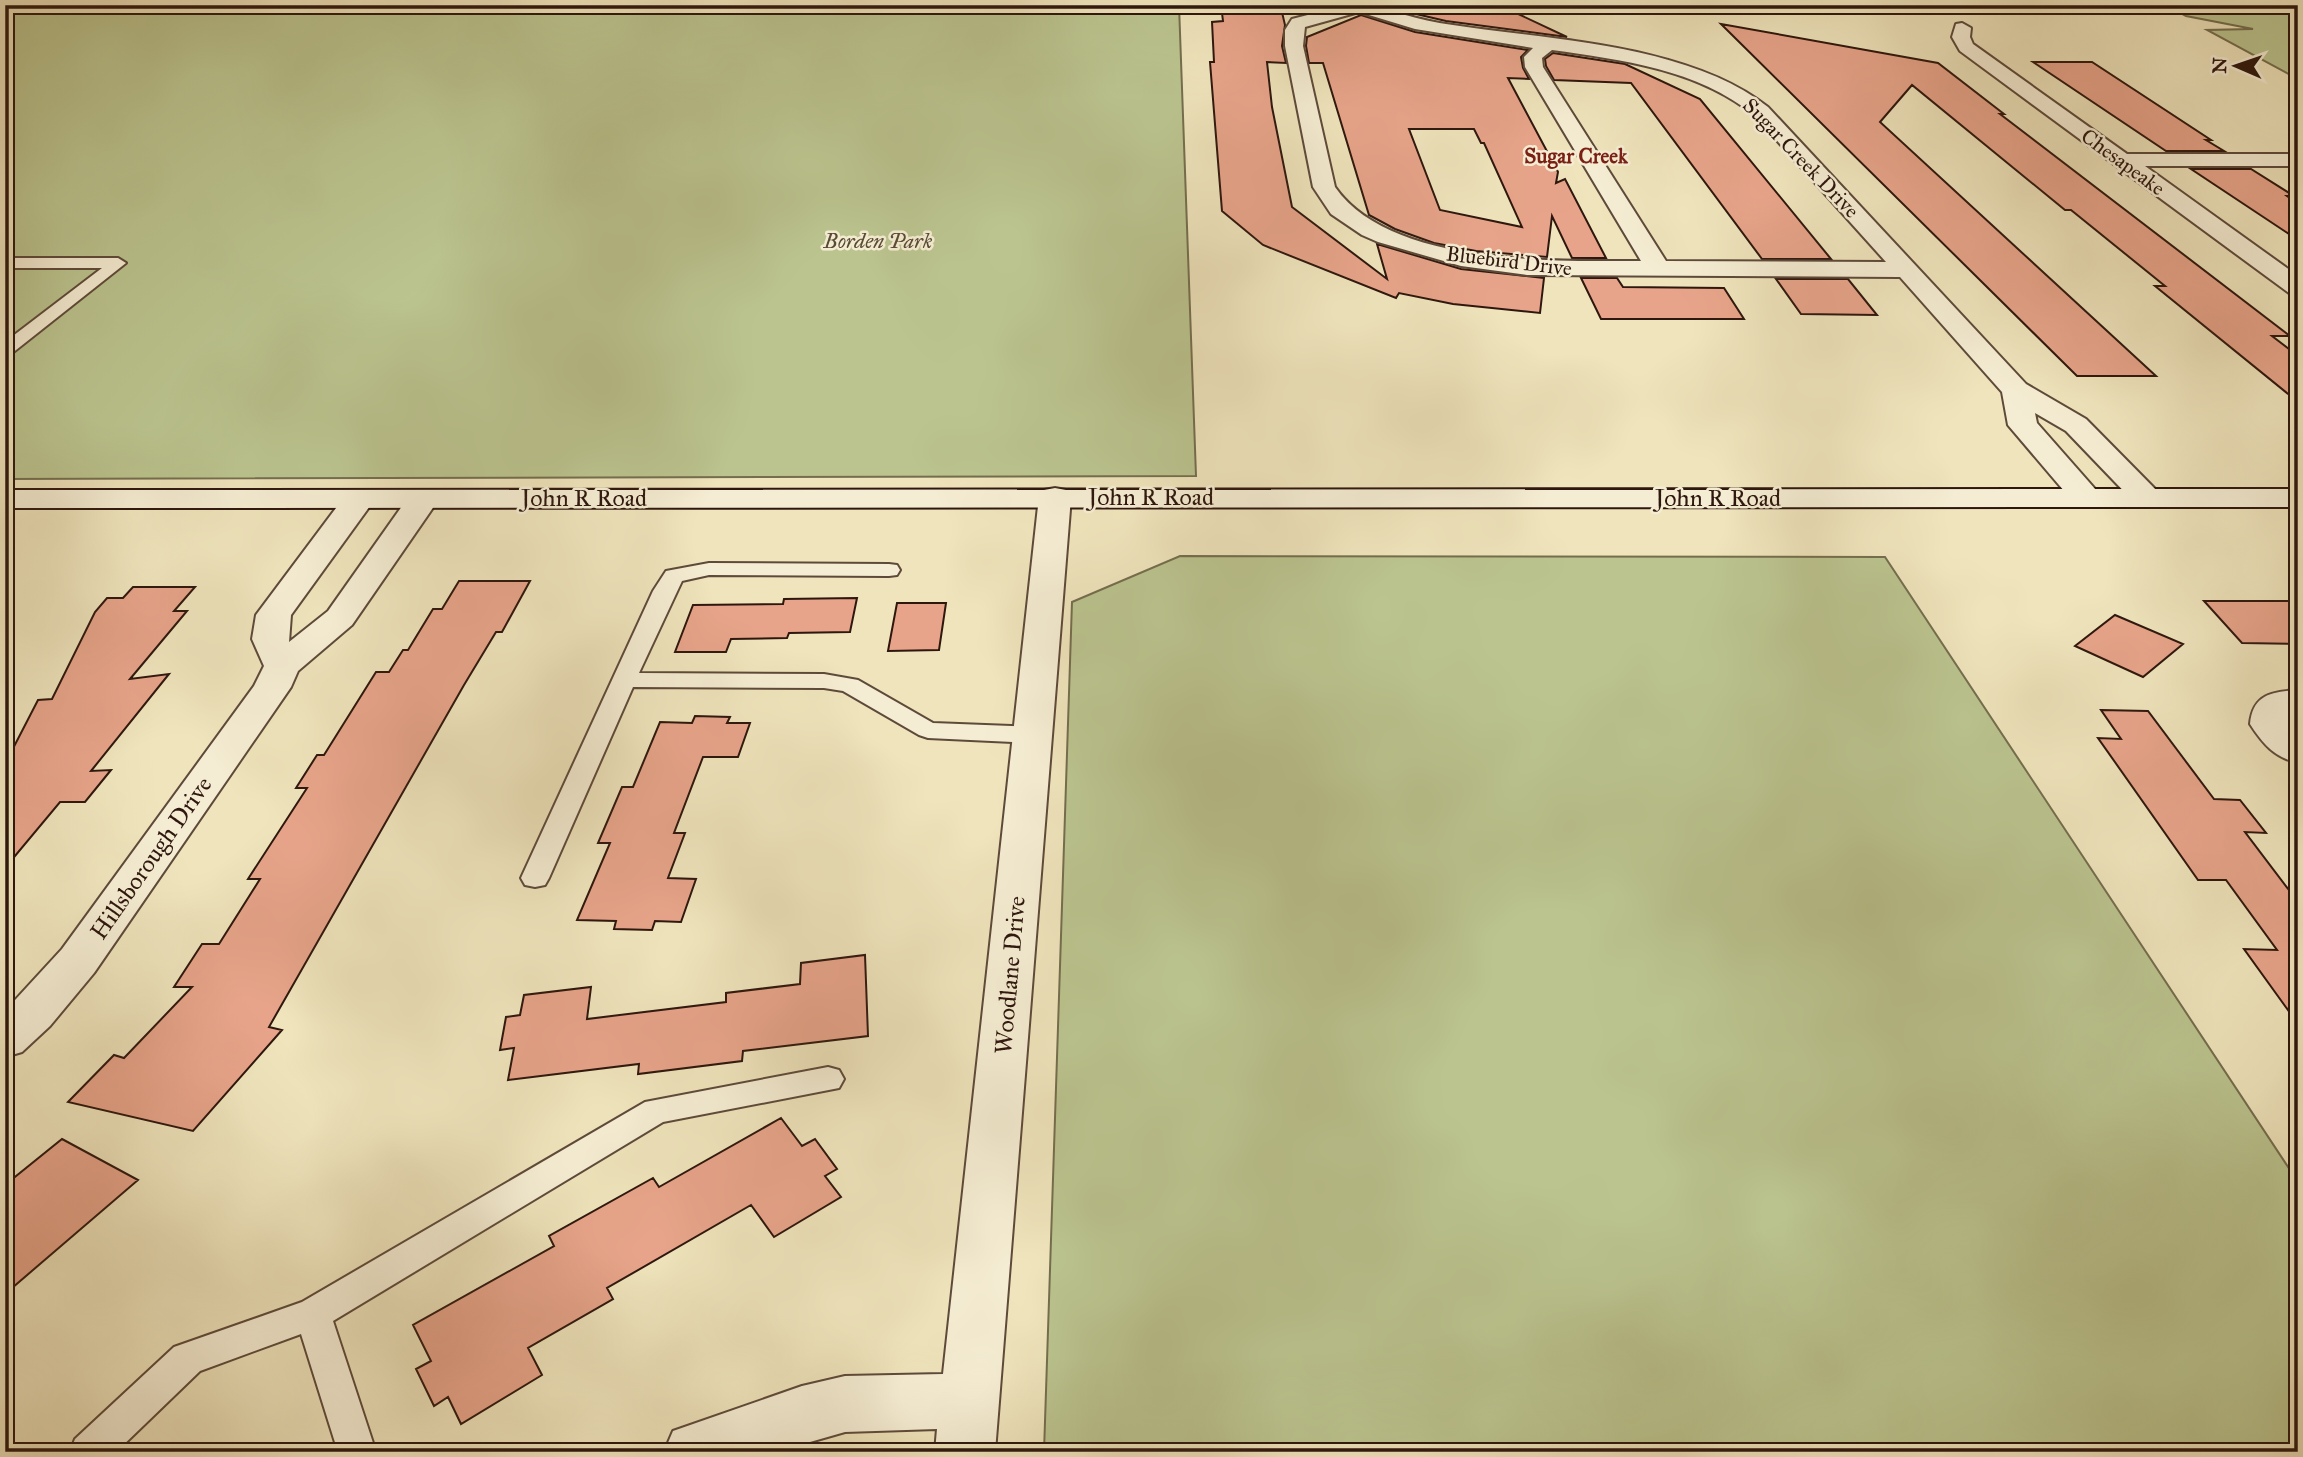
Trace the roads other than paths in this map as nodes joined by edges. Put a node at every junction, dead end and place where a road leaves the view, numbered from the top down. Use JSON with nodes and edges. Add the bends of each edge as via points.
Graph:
{"nodes":[{"id":1,"x":1358,"y":6,"type":"edge"},
{"id":2,"x":1962,"y":28,"type":"dead end"},
{"id":3,"x":1547,"y":45,"type":"junction"},
{"id":4,"x":2122,"y":160,"type":"junction"},
{"id":5,"x":2298,"y":160,"type":"edge"},
{"id":6,"x":5,"y":263,"type":"edge"},
{"id":7,"x":1659,"y":270,"type":"junction"},
{"id":8,"x":1907,"y":270,"type":"junction"},
{"id":9,"x":2298,"y":288,"type":"edge"},
{"id":10,"x":5,"y":350,"type":"edge"},
{"id":11,"x":2017,"y":390,"type":"junction"},
{"id":12,"x":1055,"y":497,"type":"junction"},
{"id":13,"x":2087,"y":498,"type":"junction"},
{"id":14,"x":2147,"y":498,"type":"junction"},
{"id":15,"x":2298,"y":498,"type":"edge"},
{"id":16,"x":5,"y":499,"type":"edge"},
{"id":17,"x":359,"y":499,"type":"junction"},
{"id":18,"x":423,"y":499,"type":"junction"},
{"id":19,"x":889,"y":570,"type":"dead end"},
{"id":20,"x":282,"y":666,"type":"junction"},
{"id":21,"x":624,"y":680,"type":"junction"},
{"id":22,"x":2298,"y":701,"type":"edge"},
{"id":23,"x":1034,"y":735,"type":"junction"},
{"id":24,"x":2298,"y":751,"type":"edge"},
{"id":25,"x":535,"y":878,"type":"dead end"},
{"id":26,"x":5,"y":1039,"type":"edge"},
{"id":27,"x":828,"y":1079,"type":"dead end"},
{"id":28,"x":313,"y":1314,"type":"junction"},
{"id":29,"x":967,"y":1426,"type":"edge"},
{"id":30,"x":89,"y":1452,"type":"edge"},
{"id":31,"x":357,"y":1452,"type":"edge"},
{"id":32,"x":694,"y":1452,"type":"edge"}],
"edges":[{"from":1,"to":3,"type":"street","name":"Sugar Creek Drive","via":[[1417,25]]},
{"from":1,"to":7,"type":"street","name":"Bluebird Drive","via":[[1310,18],[1294,30],[1324,187],[1339,209],[1386,237],[1461,259],[1565,270]]},
{"from":2,"to":4,"type":"street","name":"Chesapeake","via":[[1966,47]]},
{"from":3,"to":7,"type":"street","via":[[1533,57],[1534,68]]},
{"from":3,"to":8,"type":"street","name":"Sugar Creek Drive","via":[[1667,66],[1740,94],[1761,111]]},
{"from":4,"to":5,"type":"street"},
{"from":4,"to":9,"type":"street","name":"Chesapeake"},
{"from":6,"to":10,"type":"lane","via":[[118,263]]},
{"from":7,"to":8,"type":"street","name":"Bluebird Drive"},
{"from":8,"to":11,"type":"street","name":"Sugar Creek Drive"},
{"from":11,"to":13,"type":"street","via":[[2023,425]]},
{"from":11,"to":14,"type":"street","name":"Sugar Creek Drive","via":[[2076,425]]},
{"from":12,"to":13,"type":"street","name":"John R Road"},
{"from":12,"to":18,"type":"street","name":"John R Road"},
{"from":12,"to":23,"type":"street","name":"Woodlane Drive"},
{"from":13,"to":14,"type":"street","name":"John R Road"},
{"from":14,"to":15,"type":"street","name":"John R Road"},
{"from":16,"to":17,"type":"street","name":"John R Road"},
{"from":17,"to":18,"type":"street","name":"John R Road"},
{"from":17,"to":20,"type":"street","via":[[274,615],[270,639]]},
{"from":18,"to":20,"type":"street","name":"Hillsborough Drive","via":[[340,618]]},
{"from":19,"to":21,"type":"lane","via":[[720,568],[674,576]]},
{"from":20,"to":26,"type":"street","name":"Hillsborough Drive","via":[[272,687],[78,961]]},
{"from":21,"to":23,"type":"lane","via":[[824,681],[849,685],[928,730]]},
{"from":21,"to":25,"type":"lane"},
{"from":22,"to":24,"type":"street","via":[[2280,703],[2270,711],[2269,724],[2282,741]]},
{"from":23,"to":29,"type":"street","name":"Woodlane Drive"},
{"from":27,"to":28,"type":"lane","via":[[656,1111]]},
{"from":28,"to":30,"type":"lane","via":[[187,1359]]},
{"from":28,"to":31,"type":"lane"},
{"from":29,"to":32,"type":"street","via":[[845,1404]]}]}
